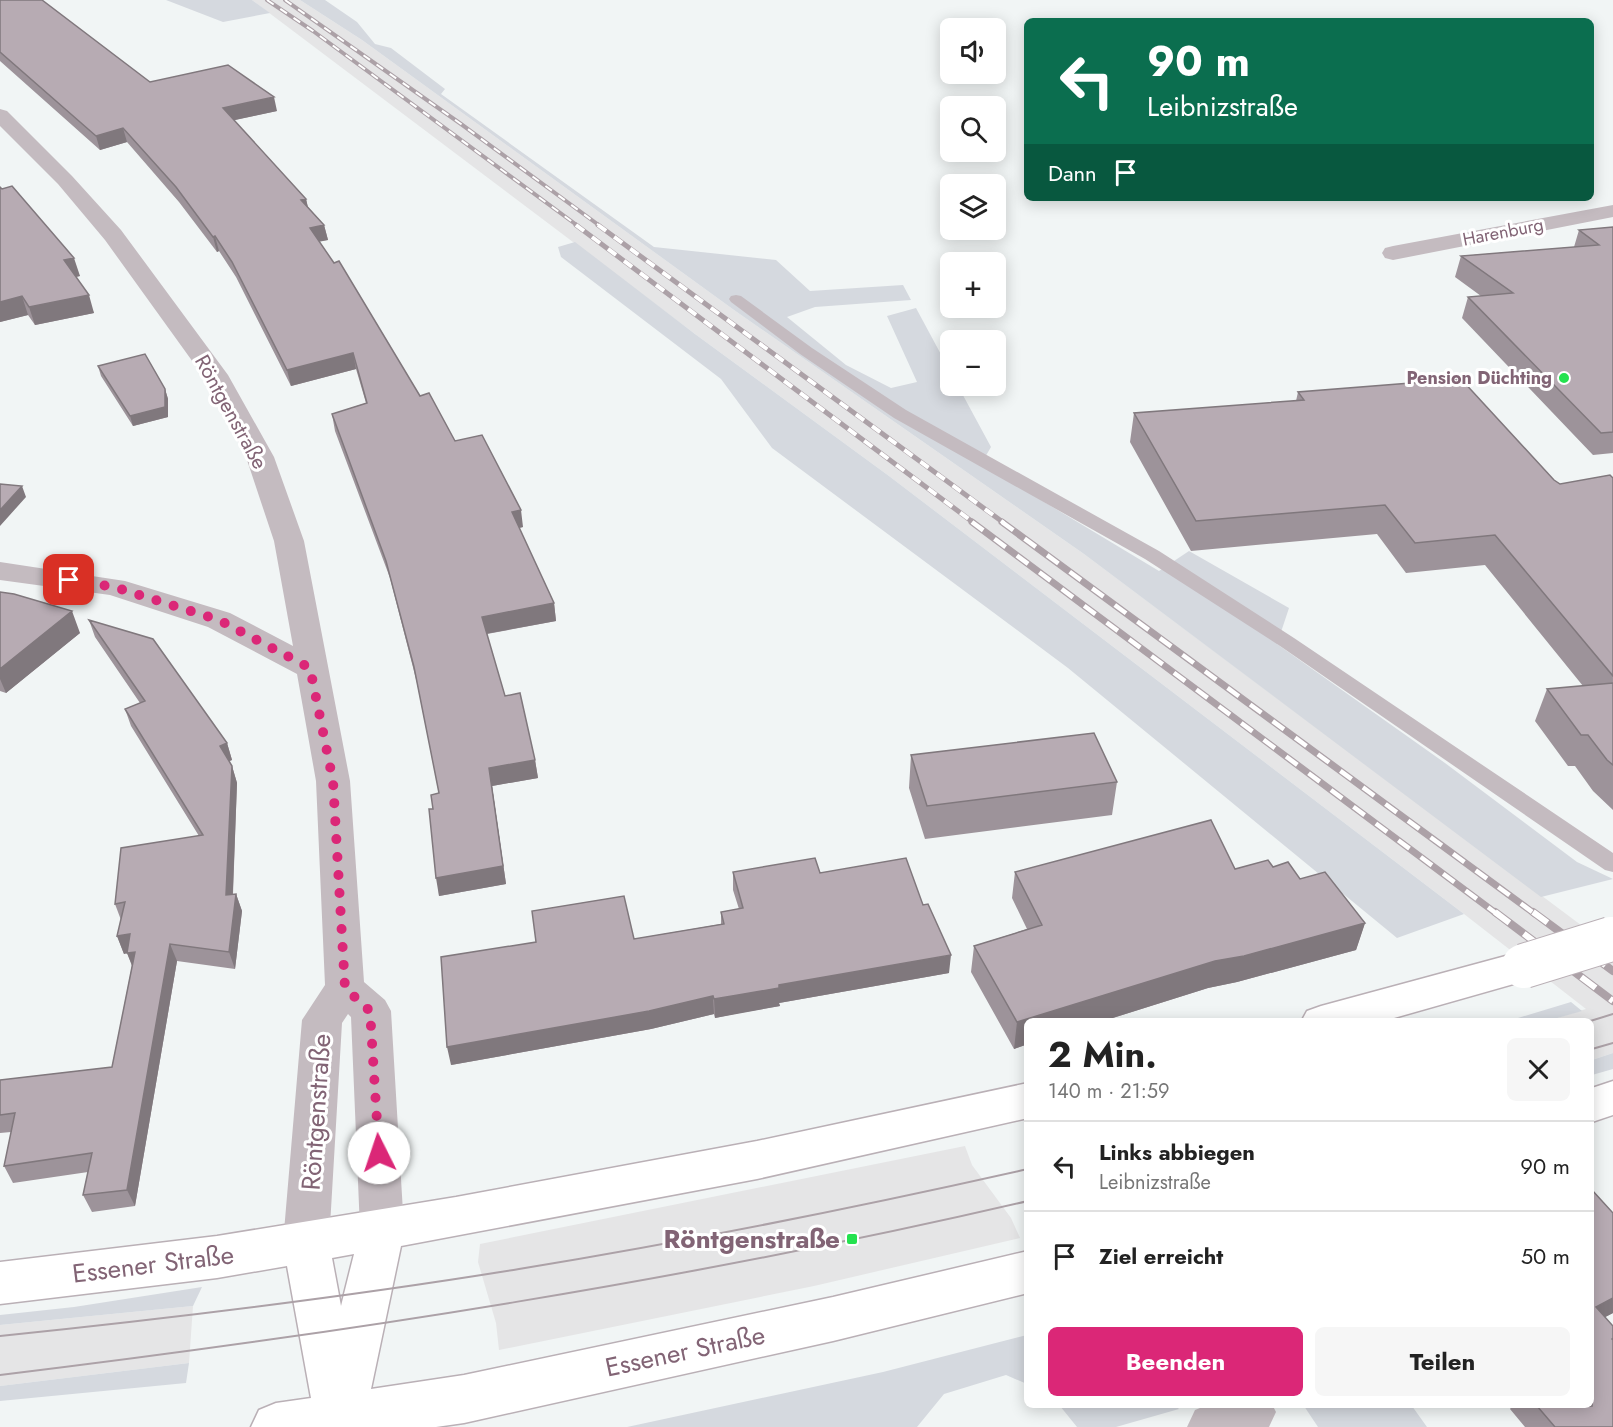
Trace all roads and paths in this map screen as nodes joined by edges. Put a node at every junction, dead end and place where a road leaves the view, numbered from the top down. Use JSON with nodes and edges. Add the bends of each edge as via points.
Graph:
{"nodes":[{"id":1,"x":0,"y":115,"type":"edge"},
{"id":2,"x":1613,"y":211,"type":"edge"},
{"id":3,"x":1393,"y":253,"type":"dead end"},
{"id":4,"x":736,"y":299,"type":"dead end"},
{"id":5,"x":0,"y":571,"type":"edge"},
{"id":6,"x":310,"y":668,"type":"junction"},
{"id":7,"x":1613,"y":864,"type":"edge"},
{"id":8,"x":1612,"y":938,"type":"edge"},
{"id":9,"x":345,"y":988,"type":"junction"},
{"id":10,"x":1336,"y":1018,"type":"edge"},
{"id":11,"x":1613,"y":1098,"type":"edge"},
{"id":12,"x":1024,"y":1101,"type":"edge"},
{"id":13,"x":1594,"y":1104,"type":"edge"},
{"id":14,"x":382,"y":1229,"type":"junction"},
{"id":15,"x":306,"y":1243,"type":"junction"},
{"id":16,"x":1024,"y":1273,"type":"edge"},
{"id":17,"x":0,"y":1283,"type":"edge"},
{"id":18,"x":340,"y":1418,"type":"junction"},
{"id":19,"x":276,"y":1427,"type":"edge"}],
"edges":[{"from":1,"to":6,"type":"street","name":"Röntgenstraße","via":[[113,235],[215,375],[260,457],[289,541]]},
{"from":2,"to":3,"type":"street","name":"Harenburg"},
{"from":4,"to":7,"type":"lane","via":[[900,414],[1152,555]]},
{"from":5,"to":6,"type":"street","via":[[114,587],[219,620]]},
{"from":6,"to":9,"type":"street","name":"Röntgenstraße","via":[[333,781]]},
{"from":8,"to":10,"type":"main road","bridge":true},
{"from":9,"to":14,"type":"street","via":[[370,1011]]},
{"from":9,"to":15,"type":"street","name":"Röntgenstraße","via":[[322,1020]]},
{"from":11,"to":13,"type":"main road"},
{"from":12,"to":14,"type":"main road","name":"Essener Straße","via":[[757,1160]]},
{"from":14,"to":15,"type":"main road","name":"Essener Straße"},
{"from":14,"to":18,"type":"main road"},
{"from":15,"to":17,"type":"main road","name":"Essener Straße"},
{"from":15,"to":18,"type":"main road"},
{"from":16,"to":18,"type":"main road","name":"Essener Straße","via":[[464,1399]]},
{"from":18,"to":19,"type":"main road","name":"Essener Straße"}]}
